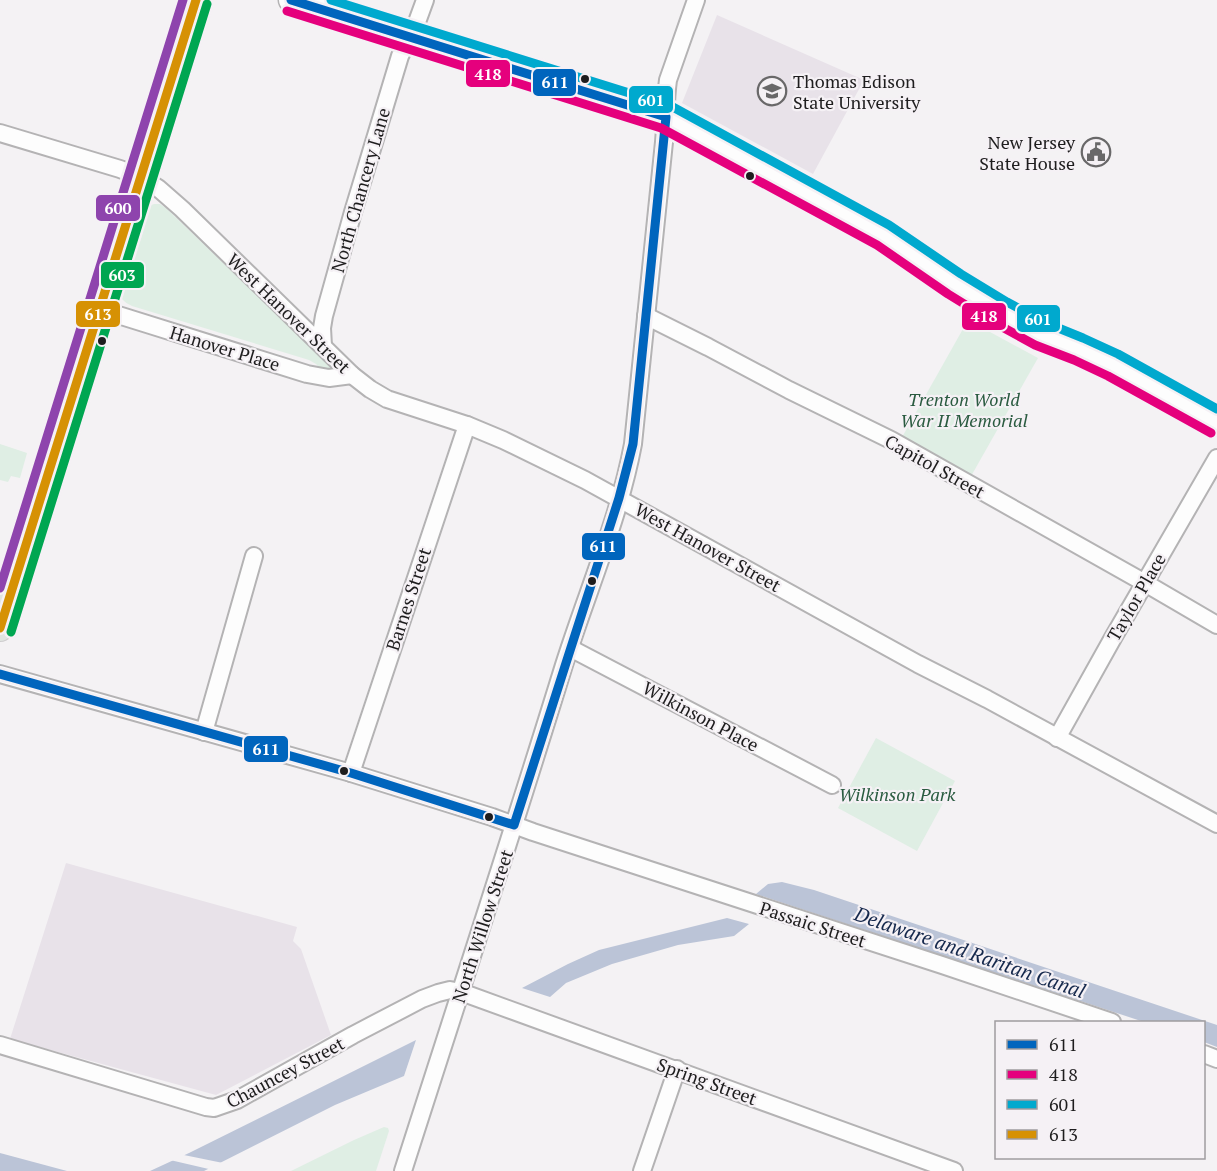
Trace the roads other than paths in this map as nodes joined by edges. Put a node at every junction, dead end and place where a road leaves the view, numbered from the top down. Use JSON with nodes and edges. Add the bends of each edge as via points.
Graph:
{"nodes":[{"id":1,"x":196,"y":0,"type":"edge"},
{"id":2,"x":291,"y":0,"type":"edge"},
{"id":3,"x":425,"y":0,"type":"edge"},
{"id":4,"x":696,"y":0,"type":"edge"},
{"id":5,"x":409,"y":36,"type":"junction"},
{"id":6,"x":666,"y":117,"type":"junction"},
{"id":7,"x":0,"y":133,"type":"edge"},
{"id":8,"x":140,"y":177,"type":"junction"},
{"id":9,"x":99,"y":309,"type":"junction"},
{"id":10,"x":646,"y":316,"type":"junction"},
{"id":11,"x":322,"y":346,"type":"junction"},
{"id":12,"x":352,"y":375,"type":"junction"},
{"id":13,"x":1217,"y":423,"type":"edge"},
{"id":14,"x":467,"y":425,"type":"junction"},
{"id":15,"x":1217,"y":458,"type":"edge"},
{"id":16,"x":619,"y":498,"type":"junction"},
{"id":17,"x":254,"y":556,"type":"dead end"},
{"id":18,"x":8,"y":581,"type":"edge"},
{"id":19,"x":1145,"y":583,"type":"junction"},
{"id":20,"x":1217,"y":625,"type":"edge"},
{"id":21,"x":0,"y":628,"type":"edge"},
{"id":22,"x":570,"y":648,"type":"junction"},
{"id":23,"x":0,"y":674,"type":"edge"},
{"id":24,"x":204,"y":732,"type":"junction"},
{"id":25,"x":1057,"y":738,"type":"junction"},
{"id":26,"x":351,"y":773,"type":"junction"},
{"id":27,"x":832,"y":785,"type":"dead end"},
{"id":28,"x":1217,"y":824,"type":"edge"},
{"id":29,"x":514,"y":825,"type":"junction"},
{"id":30,"x":460,"y":992,"type":"junction"},
{"id":31,"x":1106,"y":1021,"type":"edge"},
{"id":32,"x":0,"y":1045,"type":"edge"},
{"id":33,"x":677,"y":1069,"type":"junction"},
{"id":34,"x":403,"y":1171,"type":"edge"},
{"id":35,"x":642,"y":1171,"type":"edge"},
{"id":36,"x":954,"y":1171,"type":"edge"}],
"edges":[{"from":1,"to":8,"type":"main road"},
{"from":2,"to":5,"type":"street"},
{"from":3,"to":5,"type":"street","name":"North Chancery Lane"},
{"from":4,"to":6,"type":"street","name":"North Willow Street","via":[[668,80]]},
{"from":5,"to":6,"type":"street"},
{"from":5,"to":11,"type":"street","name":"North Chancery Lane","via":[[352,212],[324,316]]},
{"from":6,"to":10,"type":"street","name":"North Willow Street"},
{"from":6,"to":13,"type":"street","via":[[883,235],[1001,312],[1113,365]]},
{"from":7,"to":8,"type":"street","name":"West Hanover Street"},
{"from":8,"to":9,"type":"main road"},
{"from":8,"to":11,"type":"street","name":"West Hanover Street","via":[[175,202]]},
{"from":9,"to":12,"type":"street","name":"Hanover Place","via":[[307,374],[329,378]]},
{"from":9,"to":18,"type":"main road"},
{"from":10,"to":16,"type":"street","name":"North Willow Street","via":[[633,444]]},
{"from":10,"to":19,"type":"street","name":"Capitol Street","via":[[891,440]]},
{"from":11,"to":12,"type":"street","name":"West Hanover Street"},
{"from":12,"to":14,"type":"street","name":"West Hanover Street","via":[[387,399]]},
{"from":14,"to":16,"type":"street","name":"West Hanover Street"},
{"from":14,"to":26,"type":"street","name":"Barnes Street"},
{"from":15,"to":19,"type":"street","name":"Taylor Place"},
{"from":16,"to":22,"type":"street","name":"North Willow Street"},
{"from":16,"to":25,"type":"street","name":"West Hanover Street"},
{"from":17,"to":24,"type":"street"},
{"from":18,"to":21,"type":"main road"},
{"from":19,"to":20,"type":"street","name":"Capitol Street"},
{"from":19,"to":25,"type":"street","name":"Taylor Place"},
{"from":22,"to":27,"type":"street","name":"Wilkinson Place"},
{"from":22,"to":29,"type":"street","name":"North Willow Street"},
{"from":23,"to":24,"type":"street","name":"Passaic Street"},
{"from":24,"to":26,"type":"street","name":"Passaic Street"},
{"from":25,"to":28,"type":"street","name":"West Hanover Street"},
{"from":26,"to":29,"type":"street","name":"Passaic Street"},
{"from":29,"to":30,"type":"street","name":"North Willow Street"},
{"from":29,"to":31,"type":"street","name":"Passaic Street"},
{"from":30,"to":32,"type":"street","name":"Chauncey Street","via":[[450,990],[422,999],[237,1100],[214,1108]]},
{"from":30,"to":33,"type":"street","name":"Spring Street"},
{"from":30,"to":34,"type":"street","name":"North Willow Street"},
{"from":33,"to":35,"type":"street"},
{"from":33,"to":36,"type":"street","name":"Spring Street"}]}
